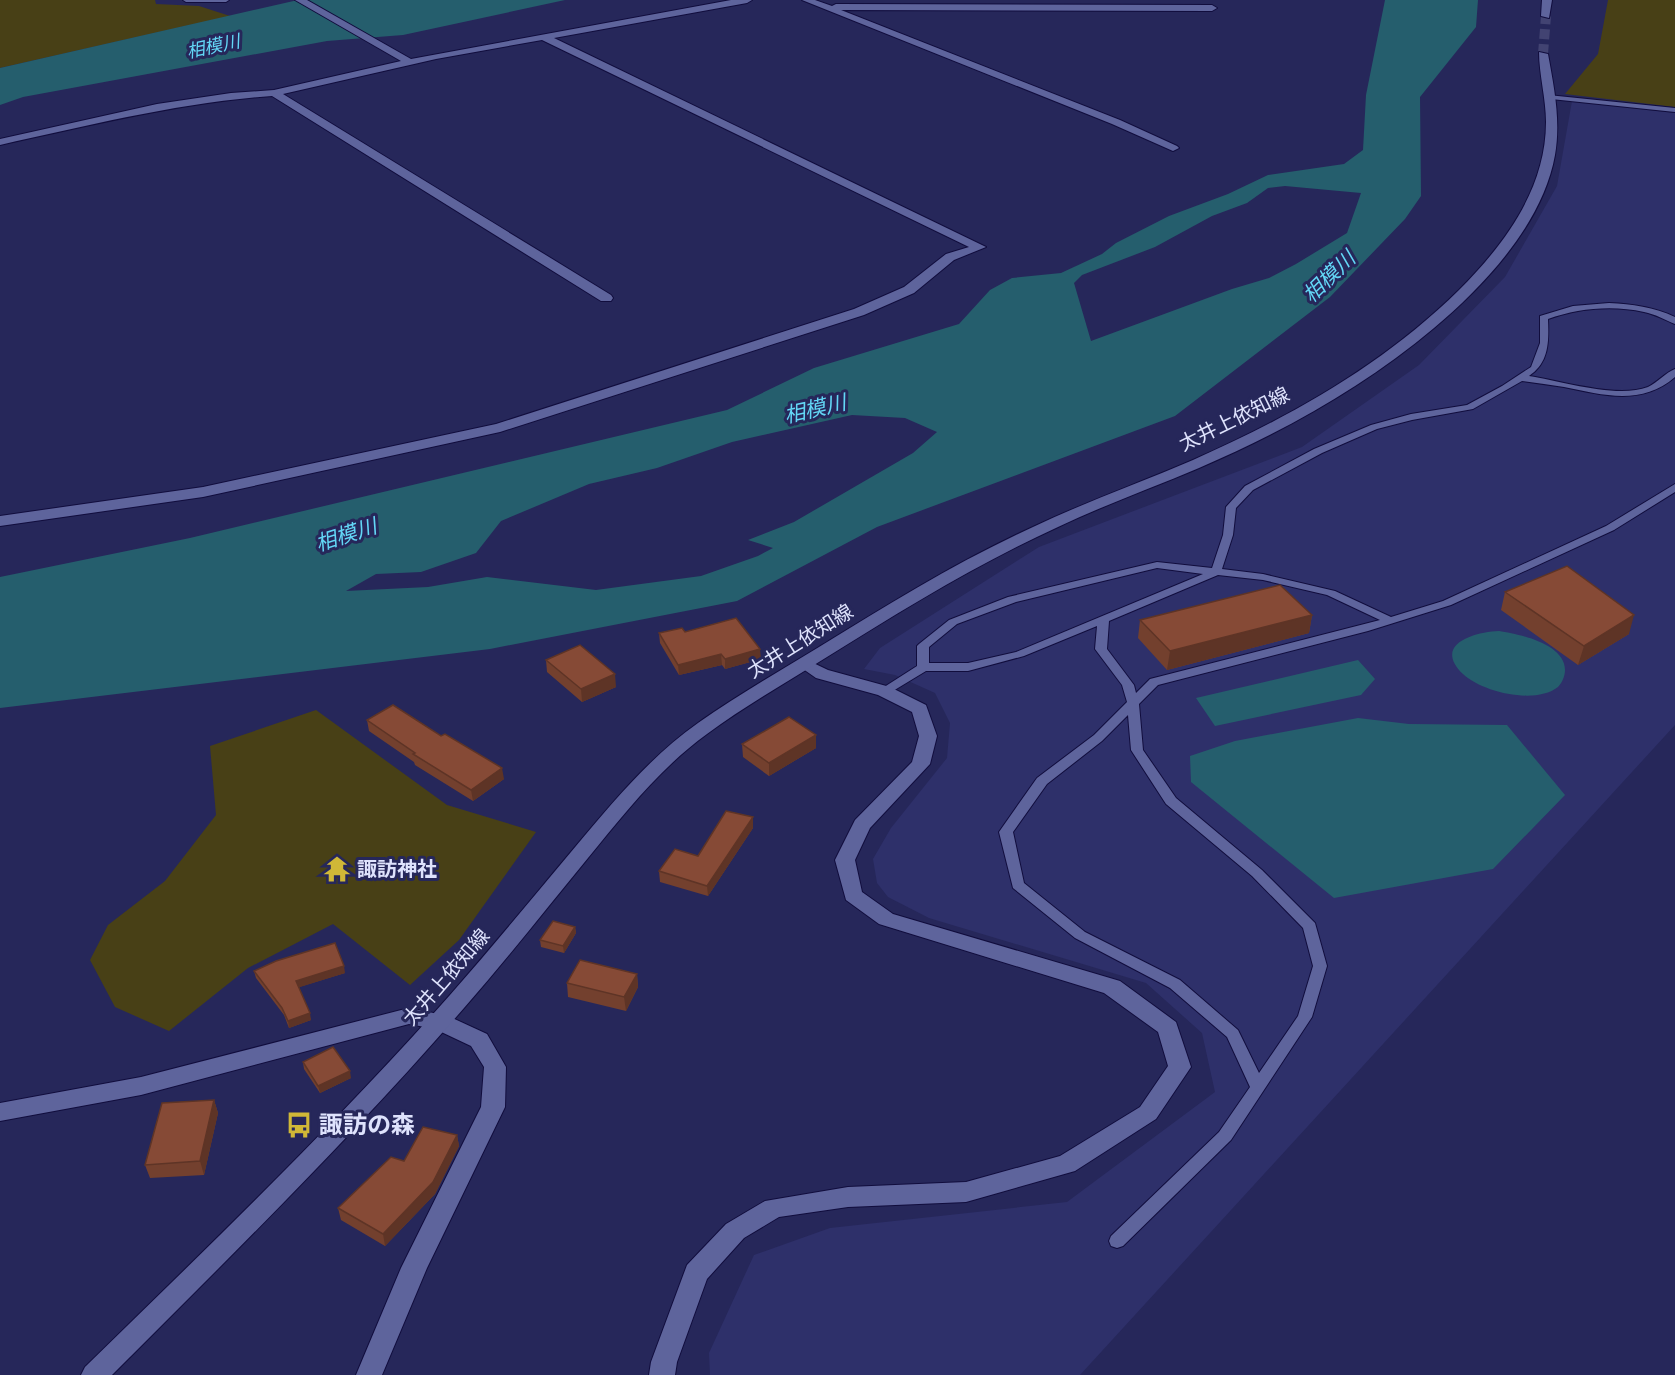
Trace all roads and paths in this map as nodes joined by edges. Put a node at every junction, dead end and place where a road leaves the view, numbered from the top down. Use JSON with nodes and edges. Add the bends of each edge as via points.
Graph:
{"nodes":[{"id":1,"x":186,"y":0,"type":"edge"},
{"id":2,"x":226,"y":0,"type":"edge"},
{"id":3,"x":300,"y":0,"type":"edge"},
{"id":4,"x":747,"y":0,"type":"edge"},
{"id":5,"x":807,"y":0,"type":"edge"},
{"id":6,"x":1548,"y":0,"type":"edge"},
{"id":7,"x":825,"y":7,"type":"junction"},
{"id":8,"x":1212,"y":8,"type":"dead end"},
{"id":9,"x":1546,"y":16,"type":"tunnel mouth"},
{"id":10,"x":544,"y":37,"type":"junction"},
{"id":11,"x":1543,"y":54,"type":"tunnel mouth"},
{"id":12,"x":406,"y":60,"type":"junction"},
{"id":13,"x":274,"y":93,"type":"junction"},
{"id":14,"x":1551,"y":97,"type":"junction"},
{"id":15,"x":1675,"y":110,"type":"edge"},
{"id":16,"x":0,"y":142,"type":"edge"},
{"id":17,"x":1173,"y":148,"type":"dead end"},
{"id":18,"x":606,"y":298,"type":"dead end"},
{"id":19,"x":1675,"y":321,"type":"edge"},
{"id":20,"x":1675,"y":372,"type":"edge"},
{"id":21,"x":1521,"y":378,"type":"junction"},
{"id":22,"x":1675,"y":487,"type":"edge"},
{"id":23,"x":0,"y":520,"type":"edge"},
{"id":24,"x":1216,"y":573,"type":"junction"},
{"id":25,"x":1103,"y":620,"type":"junction"},
{"id":26,"x":1390,"y":621,"type":"junction"},
{"id":27,"x":805,"y":664,"type":"junction"},
{"id":28,"x":923,"y":667,"type":"junction"},
{"id":29,"x":884,"y":691,"type":"junction"},
{"id":30,"x":1133,"y":703,"type":"junction"},
{"id":31,"x":440,"y":1022,"type":"junction"},
{"id":32,"x":1257,"y":1088,"type":"junction"},
{"id":33,"x":0,"y":1112,"type":"edge"},
{"id":34,"x":1117,"y":1241,"type":"dead end"},
{"id":35,"x":94,"y":1375,"type":"edge"},
{"id":36,"x":369,"y":1375,"type":"edge"},
{"id":37,"x":662,"y":1375,"type":"edge"}],
"edges":[{"from":1,"to":2,"type":"lane"},
{"from":3,"to":12,"type":"street"},
{"from":4,"to":10,"type":"street"},
{"from":5,"to":7,"type":"street"},
{"from":6,"to":9,"type":"street"},
{"from":7,"to":8,"type":"street"},
{"from":7,"to":17,"type":"street"},
{"from":10,"to":12,"type":"street"},
{"from":10,"to":23,"type":"street","via":[[980,248],[950,257],[909,291],[859,312],[500,428],[203,492]]},
{"from":11,"to":14,"type":"street","name":"太井上依知線"},
{"from":12,"to":13,"type":"street"},
{"from":13,"to":16,"type":"street","via":[[189,101]]},
{"from":13,"to":18,"type":"street"},
{"from":14,"to":15,"type":"lane"},
{"from":14,"to":27,"type":"street","name":"太井上依知線","via":[[1549,156],[1526,214],[1487,268],[1448,309],[1392,354],[1328,398],[1268,431],[983,557],[922,590]]},
{"from":19,"to":21,"type":"lane","via":[[1641,308],[1600,305],[1559,310],[1544,318],[1545,343],[1535,368]]},
{"from":20,"to":21,"type":"lane","via":[[1646,392],[1605,395]]},
{"from":21,"to":24,"type":"lane","via":[[1470,407],[1374,427],[1318,451],[1248,489],[1231,507],[1228,535]]},
{"from":22,"to":26,"type":"lane","via":[[1610,528],[1447,603]]},
{"from":24,"to":25,"type":"lane"},
{"from":24,"to":26,"type":"lane","via":[[1263,577],[1331,593]]},
{"from":24,"to":28,"type":"lane","via":[[1157,566],[1012,599],[953,622],[922,646]]},
{"from":25,"to":28,"type":"lane","via":[[1020,654],[968,668]]},
{"from":25,"to":30,"type":"lane","via":[[1101,649],[1128,685]]},
{"from":26,"to":30,"type":"lane","via":[[1154,682]]},
{"from":27,"to":29,"type":"street","via":[[822,674]]},
{"from":27,"to":31,"type":"street","name":"太井上依知線","via":[[687,740],[649,774]]},
{"from":28,"to":29,"type":"lane"},
{"from":29,"to":37,"type":"street","via":[[920,709],[928,736],[921,764],[862,825],[845,860],[853,895],[886,919],[1112,987],[1168,1028],[1180,1067],[1148,1113],[1067,1164],[966,1192],[848,1197],[774,1208],[735,1231],[696,1274]]},
{"from":30,"to":32,"type":"lane","via":[[1137,750],[1171,801],[1257,873],[1310,926],[1320,966],[1305,1017]]},
{"from":30,"to":32,"type":"lane","via":[[1098,738],[1042,781],[1006,832],[1018,885],[1080,935],[1176,984],[1233,1034]]},
{"from":31,"to":33,"type":"street","via":[[409,1016],[141,1086]]},
{"from":31,"to":35,"type":"street","name":"太井上依知線","via":[[267,1205]]},
{"from":31,"to":36,"type":"street","via":[[479,1040],[495,1067],[494,1107],[414,1268]]},
{"from":32,"to":34,"type":"lane","via":[[1225,1136]]}]}
